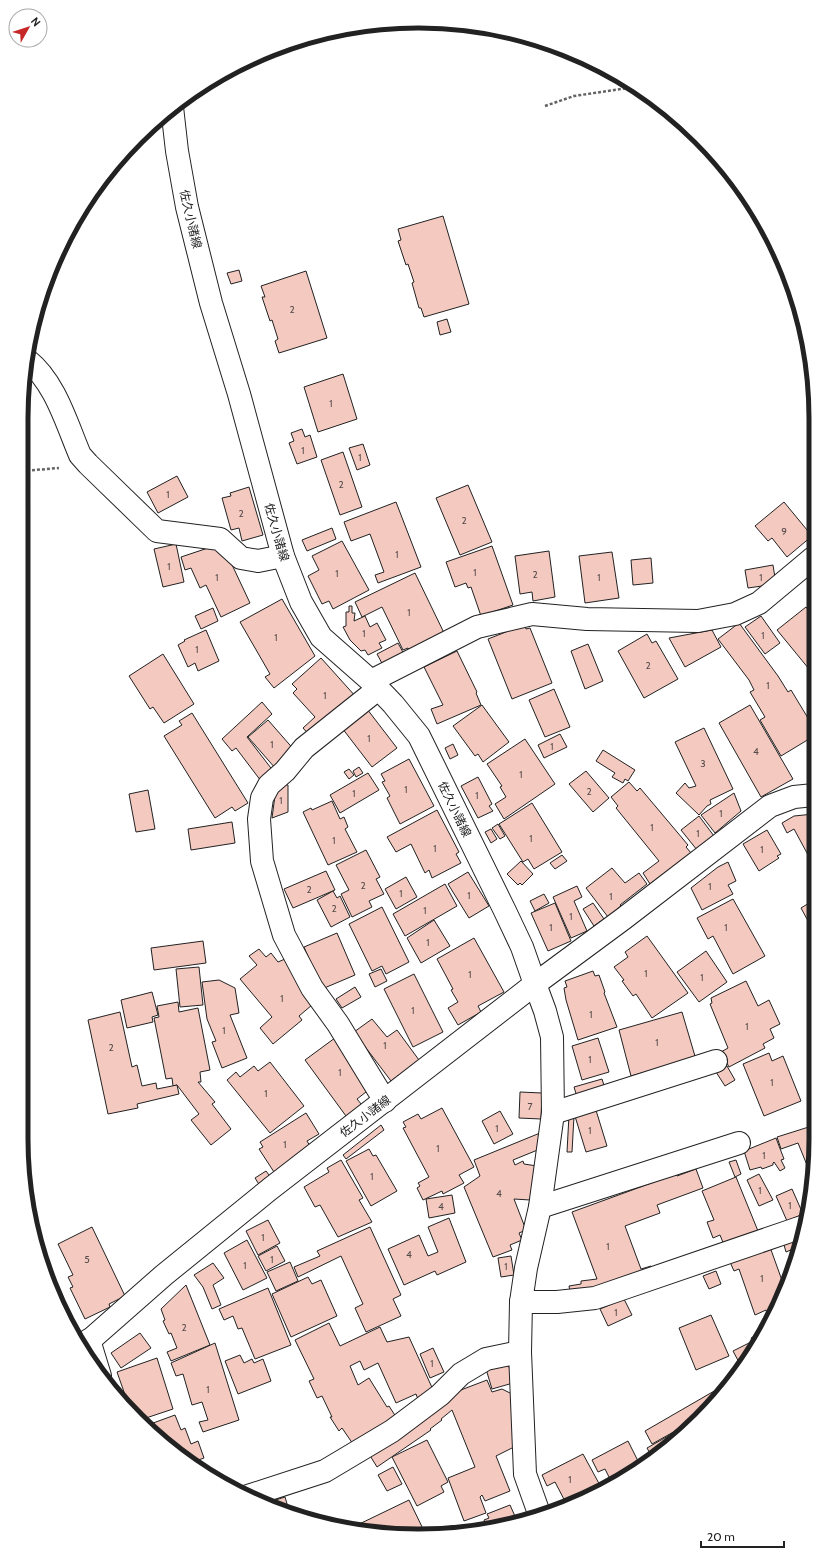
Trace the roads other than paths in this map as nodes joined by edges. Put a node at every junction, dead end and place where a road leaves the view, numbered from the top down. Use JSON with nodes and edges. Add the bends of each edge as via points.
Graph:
{"nodes":[{"id":1,"x":173,"y":115,"type":"edge"},
{"id":2,"x":32,"y":364,"type":"edge"},
{"id":3,"x":283,"y":556,"type":"junction"},
{"id":4,"x":809,"y":561,"type":"edge"},
{"id":5,"x":375,"y":685,"type":"junction"},
{"id":6,"x":809,"y":796,"type":"edge"},
{"id":7,"x":535,"y":984,"type":"junction"},
{"id":8,"x":716,"y":1061,"type":"dead end"},
{"id":9,"x":385,"y":1101,"type":"junction"},
{"id":10,"x":553,"y":1113,"type":"junction"},
{"id":11,"x":739,"y":1143,"type":"dead end"},
{"id":12,"x":540,"y":1207,"type":"junction"},
{"id":13,"x":798,"y":1228,"type":"edge"},
{"id":14,"x":521,"y":1302,"type":"junction"},
{"id":15,"x":86,"y":1343,"type":"edge"},
{"id":16,"x":520,"y":1352,"type":"junction"},
{"id":17,"x":256,"y":1493,"type":"edge"},
{"id":18,"x":538,"y":1510,"type":"edge"}],
"edges":[{"from":1,"to":3,"type":"street","name":"佐久小諸線","via":[[192,229]]},
{"from":2,"to":3,"type":"street","via":[[49,384],[80,455],[157,530],[220,539],[241,558],[258,561]]},
{"from":3,"to":5,"type":"street","name":"佐久小諸線","via":[[301,602],[321,637]]},
{"from":4,"to":5,"type":"street","via":[[759,603],[735,614],[698,621],[587,619],[532,614],[477,627]]},
{"from":5,"to":7,"type":"street","name":"佐久小諸線","via":[[419,736],[522,947]]},
{"from":5,"to":9,"type":"street","via":[[304,748],[269,785],[262,798],[259,820],[262,861],[284,935],[312,988],[338,1024]]},
{"from":6,"to":7,"type":"street","via":[[770,806]]},
{"from":7,"to":9,"type":"street","name":"佐久小諸線"},
{"from":7,"to":10,"type":"street","via":[[552,1037]]},
{"from":8,"to":10,"type":"street"},
{"from":9,"to":15,"type":"street","name":"佐久小諸線","via":[[164,1274]]},
{"from":10,"to":12,"type":"street"},
{"from":11,"to":12,"type":"street"},
{"from":12,"to":14,"type":"street"},
{"from":13,"to":14,"type":"street","via":[[595,1298]]},
{"from":14,"to":16,"type":"street"},
{"from":16,"to":17,"type":"street","via":[[486,1358],[461,1374],[440,1395],[392,1431],[325,1471]]},
{"from":16,"to":18,"type":"street","via":[[524,1474]]}]}
